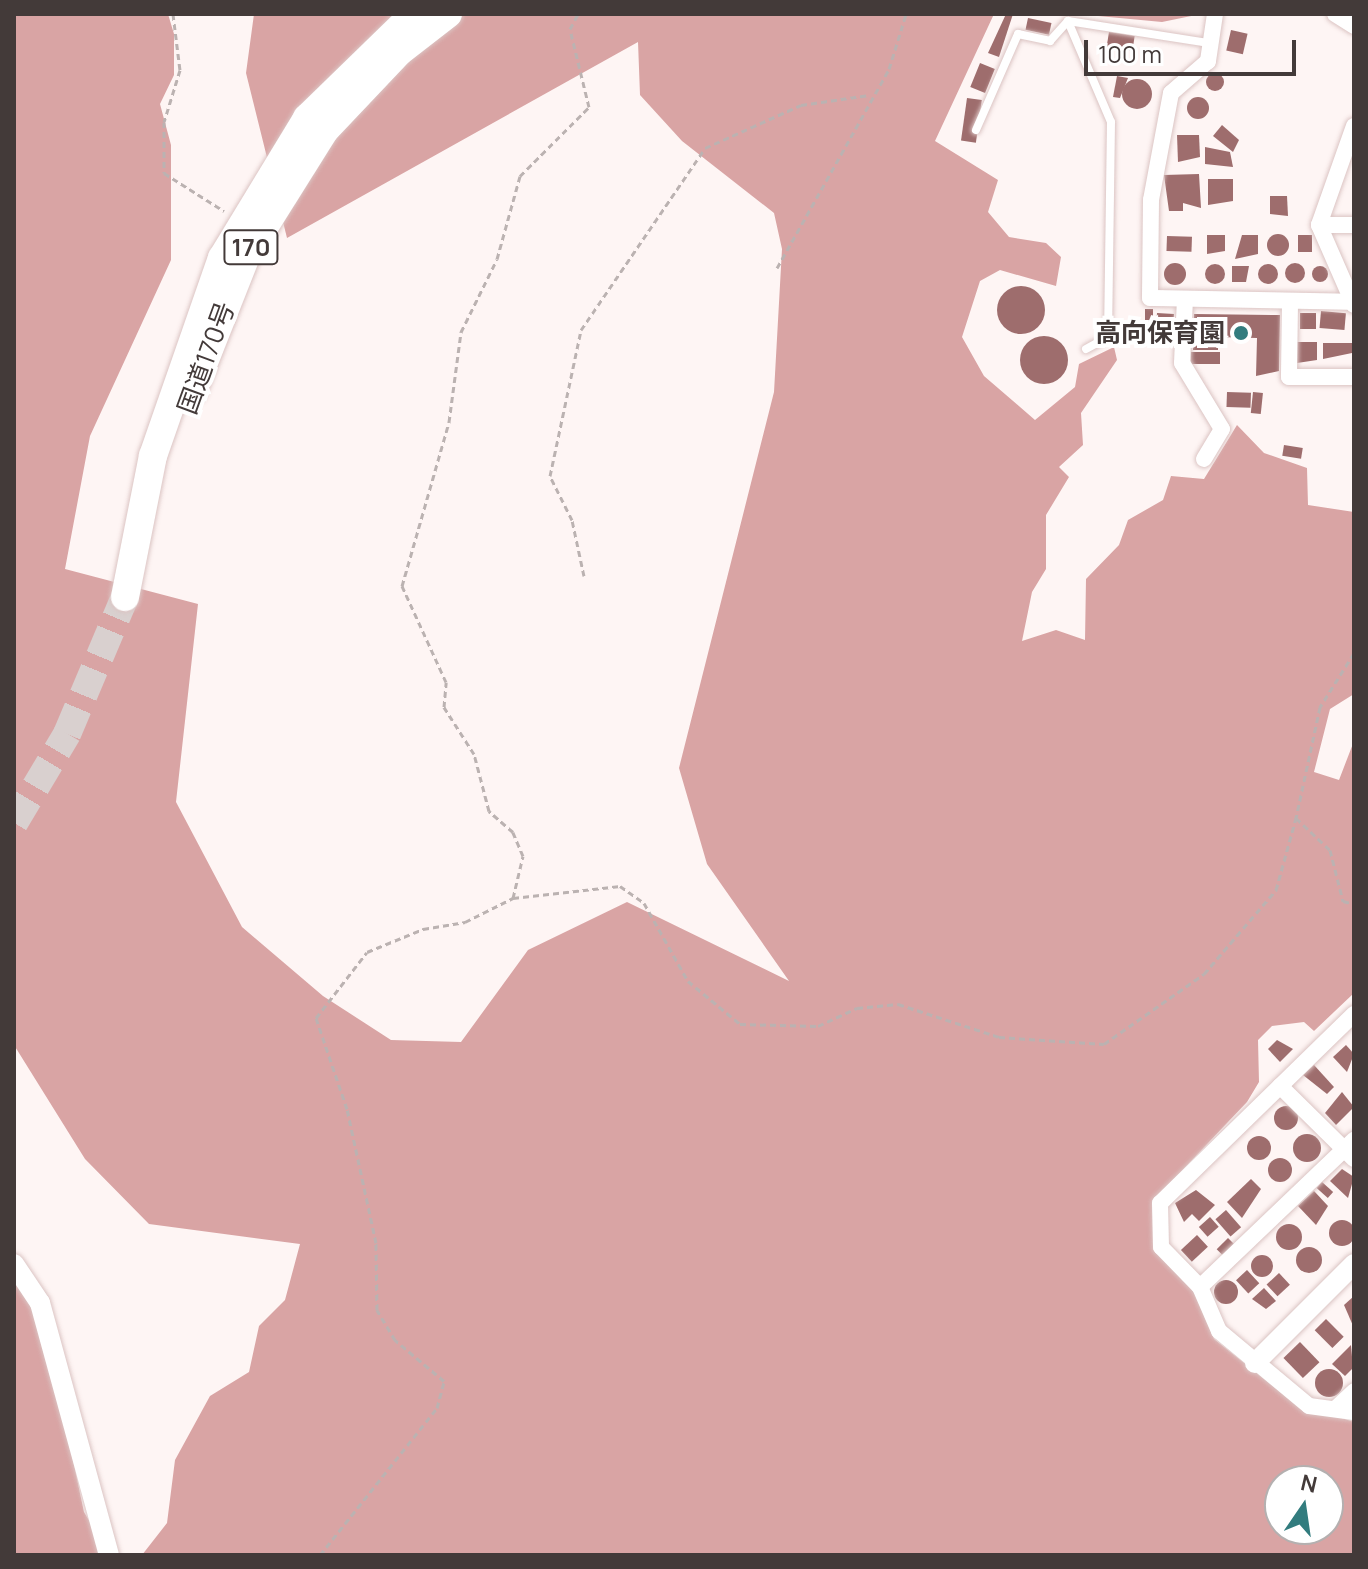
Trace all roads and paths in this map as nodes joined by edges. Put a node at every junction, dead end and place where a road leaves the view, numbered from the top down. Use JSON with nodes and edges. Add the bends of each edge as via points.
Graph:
{"nodes":[{"id":1,"x":173,"y":14,"type":"edge"},
{"id":2,"x":414,"y":14,"type":"edge"},
{"id":3,"x":448,"y":14,"type":"edge"},
{"id":4,"x":578,"y":14,"type":"edge"},
{"id":5,"x":906,"y":14,"type":"edge"},
{"id":6,"x":1215,"y":14,"type":"edge"},
{"id":7,"x":1335,"y":14,"type":"edge"},
{"id":8,"x":1068,"y":21,"type":"junction"},
{"id":9,"x":1354,"y":26,"type":"edge"},
{"id":10,"x":1209,"y":43,"type":"junction"},
{"id":11,"x":869,"y":95,"type":"junction"},
{"id":12,"x":1354,"y":126,"type":"edge"},
{"id":13,"x":976,"y":130,"type":"dead end"},
{"id":14,"x":1350,"y":148,"type":"edge"},
{"id":15,"x":224,"y":211,"type":"dead end"},
{"id":16,"x":1319,"y":225,"type":"junction"},
{"id":17,"x":1354,"y":225,"type":"edge"},
{"id":18,"x":777,"y":268,"type":"dead end"},
{"id":19,"x":1185,"y":299,"type":"junction"},
{"id":20,"x":1290,"y":303,"type":"junction"},
{"id":21,"x":1353,"y":303,"type":"edge"},
{"id":22,"x":1086,"y":349,"type":"dead end"},
{"id":23,"x":1354,"y":377,"type":"edge"},
{"id":24,"x":1204,"y":459,"type":"dead end"},
{"id":25,"x":141,"y":534,"type":"junction"},
{"id":26,"x":584,"y":576,"type":"dead end"},
{"id":27,"x":125,"y":597,"type":"tunnel mouth"},
{"id":28,"x":1354,"y":653,"type":"edge"},
{"id":29,"x":1296,"y":818,"type":"junction"},
{"id":30,"x":513,"y":898,"type":"junction"},
{"id":31,"x":1354,"y":904,"type":"edge"},
{"id":32,"x":1354,"y":1014,"type":"edge"},
{"id":33,"x":1280,"y":1086,"type":"junction"},
{"id":34,"x":1351,"y":1149,"type":"edge"},
{"id":35,"x":14,"y":1264,"type":"edge"},
{"id":36,"x":1354,"y":1264,"type":"edge"},
{"id":37,"x":1200,"y":1287,"type":"junction"},
{"id":38,"x":1255,"y":1363,"type":"junction"},
{"id":39,"x":1354,"y":1391,"type":"edge"},
{"id":40,"x":1335,"y":1409,"type":"junction"},
{"id":41,"x":1354,"y":1412,"type":"edge"},
{"id":42,"x":109,"y":1555,"type":"edge"},
{"id":43,"x":320,"y":1555,"type":"edge"}],
"edges":[{"from":1,"to":15,"type":"path","via":[[180,70],[164,122],[164,173]]},
{"from":2,"to":25,"type":"highway","name":"国道170号","number":"170","via":[[307,118],[247,211],[177,378],[153,456]]},
{"from":3,"to":25,"type":"highway","name":"国道170号","number":"170","via":[[399,52],[325,130],[268,217],[221,313]]},
{"from":4,"to":30,"type":"path","via":[[570,29],[589,107],[520,176],[497,259],[461,332],[449,422],[402,586],[446,682],[444,707],[474,754],[489,811],[513,832],[523,856]]},
{"from":5,"to":11,"type":"path","via":[[897,53]]},
{"from":6,"to":10,"type":"street"},
{"from":7,"to":9,"type":"street"},
{"from":8,"to":10,"type":"lane"},
{"from":8,"to":13,"type":"lane","via":[[1050,41],[1018,34]]},
{"from":8,"to":22,"type":"lane","via":[[1111,122],[1108,337]]},
{"from":10,"to":19,"type":"street","via":[[1208,61],[1171,93],[1151,200],[1150,298]]},
{"from":11,"to":18,"type":"path"},
{"from":11,"to":26,"type":"path","via":[[801,105],[705,148],[581,330],[550,476],[572,520]]},
{"from":12,"to":14,"type":"street"},
{"from":14,"to":16,"type":"street"},
{"from":16,"to":17,"type":"street"},
{"from":16,"to":21,"type":"street"},
{"from":19,"to":20,"type":"street"},
{"from":19,"to":24,"type":"street","via":[[1182,363],[1222,429]]},
{"from":20,"to":21,"type":"street"},
{"from":20,"to":23,"type":"street","via":[[1289,377]]},
{"from":25,"to":27,"type":"highway","name":"国道170号","number":"170"},
{"from":28,"to":29,"type":"path","via":[[1320,707]]},
{"from":29,"to":30,"type":"path","via":[[1276,890],[1204,974],[1104,1044],[999,1037],[898,1004],[857,1008],[818,1026],[740,1024],[688,981],[635,894],[590,887]]},
{"from":29,"to":31,"type":"path","via":[[1330,850],[1343,901]]},
{"from":30,"to":43,"type":"path","via":[[465,922],[423,929],[367,952],[316,1018],[347,1109],[376,1243],[377,1310],[395,1340],[444,1381],[437,1408]]},
{"from":32,"to":33,"type":"street"},
{"from":33,"to":34,"type":"street"},
{"from":33,"to":37,"type":"street","via":[[1160,1203],[1161,1247]]},
{"from":34,"to":37,"type":"street"},
{"from":35,"to":42,"type":"street","via":[[40,1303]]},
{"from":36,"to":38,"type":"street"},
{"from":37,"to":38,"type":"street","via":[[1219,1331]]},
{"from":38,"to":40,"type":"street","via":[[1309,1406]]},
{"from":39,"to":40,"type":"street"},
{"from":40,"to":41,"type":"street"}]}
